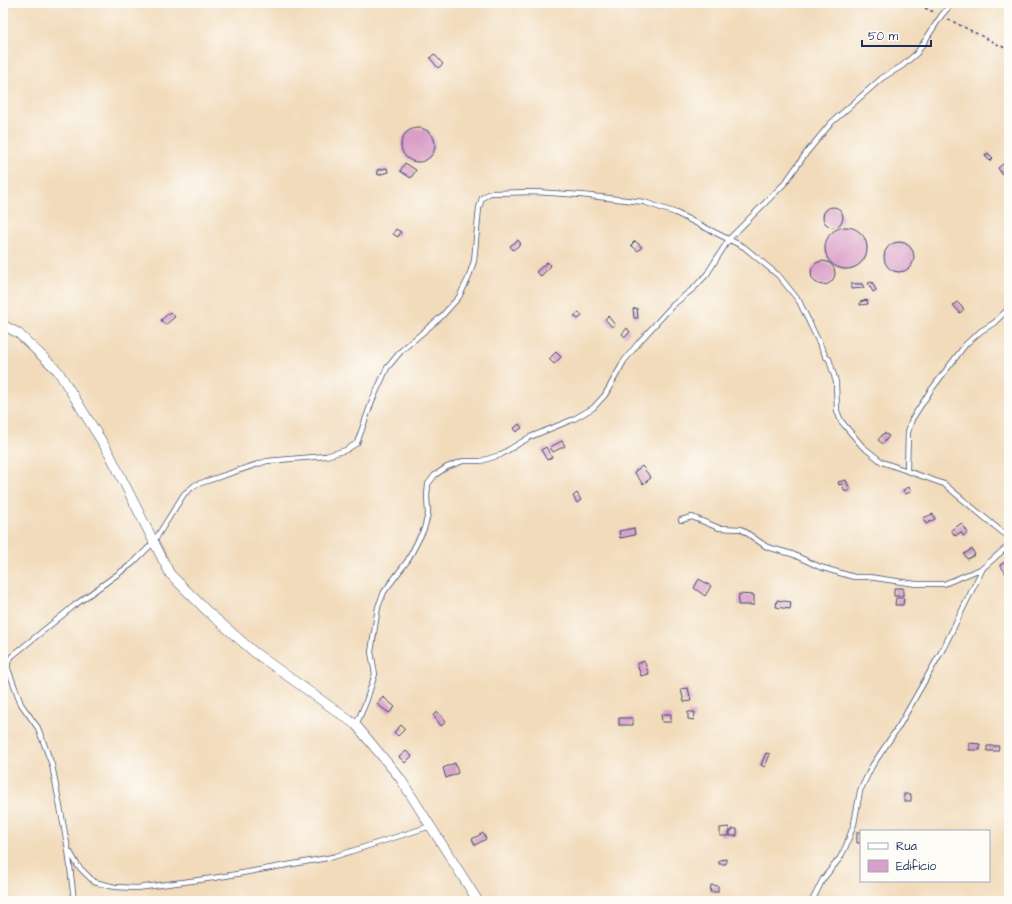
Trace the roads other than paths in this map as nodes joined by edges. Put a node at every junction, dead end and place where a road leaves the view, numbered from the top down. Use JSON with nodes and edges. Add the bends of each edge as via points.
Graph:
{"nodes":[{"id":1,"x":952,"y":3,"type":"edge"},
{"id":2,"x":729,"y":240,"type":"junction"},
{"id":3,"x":1009,"y":308,"type":"edge"},
{"id":4,"x":3,"y":325,"type":"edge"},
{"id":5,"x":907,"y":471,"type":"junction"},
{"id":6,"x":681,"y":520,"type":"dead end"},
{"id":7,"x":1009,"y":536,"type":"edge"},
{"id":8,"x":153,"y":543,"type":"junction"},
{"id":9,"x":1009,"y":545,"type":"edge"},
{"id":10,"x":983,"y":568,"type":"junction"},
{"id":11,"x":356,"y":725,"type":"junction"},
{"id":12,"x":431,"y":826,"type":"junction"},
{"id":13,"x":68,"y":849,"type":"junction"},
{"id":14,"x":74,"y":901,"type":"edge"},
{"id":15,"x":478,"y":901,"type":"edge"},
{"id":16,"x":812,"y":901,"type":"edge"}],
"edges":[{"from":1,"to":2,"type":"lane","via":[[917,53],[882,78],[831,124],[785,183]]},
{"from":2,"to":5,"type":"lane","via":[[754,253],[779,276],[799,301],[829,359],[836,382],[837,411],[841,421],[862,446],[882,462]]},
{"from":2,"to":8,"type":"lane","via":[[676,213],[644,202],[536,192],[490,193],[482,198],[479,208],[474,261],[459,297],[441,317],[402,350],[387,368],[357,443],[346,450],[326,456],[267,461],[195,485],[184,494]]},
{"from":2,"to":11,"type":"lane","via":[[707,274],[673,305],[640,341],[593,408],[574,419],[530,437],[500,455],[481,461],[463,461],[447,467],[428,484],[428,514],[424,529],[408,560],[384,592],[378,608],[371,652],[375,674]]},
{"from":3,"to":5,"type":"lane","via":[[966,344],[912,419],[908,432]]},
{"from":4,"to":8,"type":"street","via":[[18,333],[58,371],[109,453]]},
{"from":5,"to":7,"type":"lane","via":[[944,484]]},
{"from":6,"to":10,"type":"lane","via":[[692,517],[719,528],[741,529],[767,547],[854,577],[916,584],[944,584]]},
{"from":8,"to":11,"type":"street","via":[[170,574],[207,610],[254,652]]},
{"from":8,"to":13,"type":"lane","via":[[132,563],[75,605],[8,662],[8,669],[21,704],[38,728],[52,765]]},
{"from":9,"to":10,"type":"lane"},
{"from":10,"to":16,"type":"lane","via":[[944,647],[899,726],[872,766],[860,791],[854,824],[846,846],[840,858],[823,878]]},
{"from":11,"to":12,"type":"street","via":[[400,778]]},
{"from":12,"to":13,"type":"lane","via":[[333,857],[214,878],[137,888],[115,887],[94,882],[78,866]]},
{"from":12,"to":15,"type":"street"},
{"from":13,"to":14,"type":"lane"}]}
